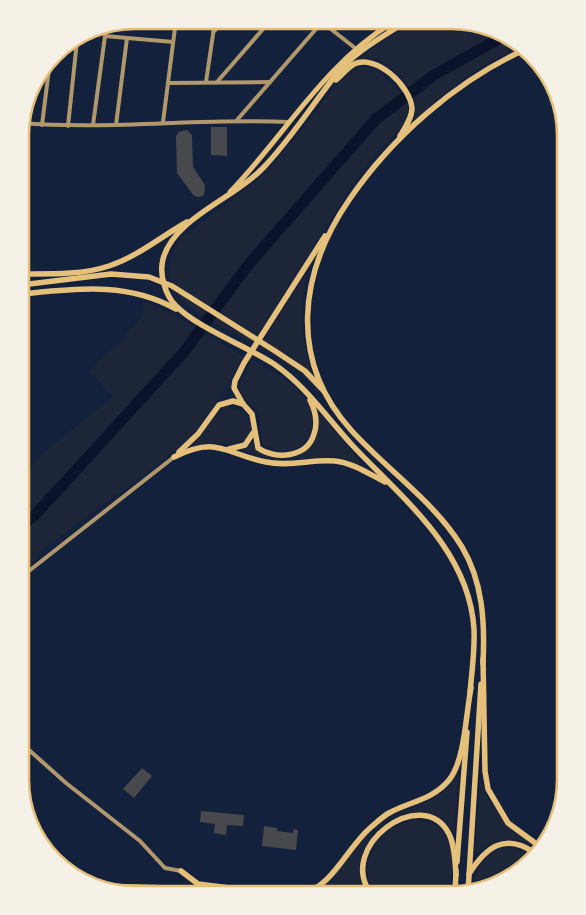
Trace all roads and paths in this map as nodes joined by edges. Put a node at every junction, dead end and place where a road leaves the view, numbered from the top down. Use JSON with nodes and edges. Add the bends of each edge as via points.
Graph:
{"nodes":[{"id":1,"x":175,"y":29,"type":"edge"},
{"id":2,"x":214,"y":29,"type":"edge"},
{"id":3,"x":216,"y":29,"type":"edge"},
{"id":4,"x":263,"y":29,"type":"edge"},
{"id":5,"x":315,"y":29,"type":"edge"},
{"id":6,"x":332,"y":29,"type":"edge"},
{"id":7,"x":383,"y":29,"type":"edge"},
{"id":8,"x":395,"y":29,"type":"edge"},
{"id":9,"x":213,"y":32,"type":"junction"},
{"id":10,"x":127,"y":38,"type":"junction"},
{"id":11,"x":174,"y":42,"type":"junction"},
{"id":12,"x":76,"y":47,"type":"edge"},
{"id":13,"x":355,"y":48,"type":"junction"},
{"id":14,"x":518,"y":53,"type":"edge"},
{"id":15,"x":48,"y":74,"type":"edge"},
{"id":16,"x":206,"y":82,"type":"junction"},
{"id":17,"x":217,"y":82,"type":"junction"},
{"id":18,"x":270,"y":82,"type":"junction"},
{"id":19,"x":168,"y":83,"type":"junction"},
{"id":20,"x":324,"y":92,"type":"junction"},
{"id":21,"x":236,"y":120,"type":"junction"},
{"id":22,"x":164,"y":122,"type":"junction"},
{"id":23,"x":288,"y":122,"type":"junction"},
{"id":24,"x":30,"y":124,"type":"edge"},
{"id":25,"x":42,"y":125,"type":"junction"},
{"id":26,"x":92,"y":125,"type":"junction"},
{"id":27,"x":116,"y":125,"type":"junction"},
{"id":28,"x":68,"y":126,"type":"junction"},
{"id":29,"x":398,"y":141,"type":"junction"},
{"id":30,"x":224,"y":199,"type":"junction"},
{"id":31,"x":200,"y":215,"type":"junction"},
{"id":32,"x":339,"y":215,"type":"junction"},
{"id":33,"x":29,"y":274,"type":"edge"},
{"id":34,"x":29,"y":284,"type":"edge"},
{"id":35,"x":29,"y":293,"type":"edge"},
{"id":36,"x":187,"y":314,"type":"junction"},
{"id":37,"x":308,"y":393,"type":"junction"},
{"id":38,"x":329,"y":398,"type":"junction"},
{"id":39,"x":243,"y":404,"type":"junction"},
{"id":40,"x":255,"y":425,"type":"junction"},
{"id":41,"x":227,"y":448,"type":"junction"},
{"id":42,"x":174,"y":457,"type":"junction"},
{"id":43,"x":389,"y":484,"type":"junction"},
{"id":44,"x":29,"y":571,"type":"edge"},
{"id":45,"x":483,"y":659,"type":"junction"},
{"id":46,"x":471,"y":688,"type":"junction"},
{"id":47,"x":29,"y":750,"type":"edge"},
{"id":48,"x":536,"y":843,"type":"edge"},
{"id":49,"x":530,"y":851,"type":"edge"},
{"id":50,"x":181,"y":871,"type":"joint"},
{"id":51,"x":469,"y":874,"type":"junction"},
{"id":52,"x":456,"y":875,"type":"junction"},
{"id":53,"x":468,"y":885,"type":"edge"},
{"id":54,"x":214,"y":886,"type":"edge"},
{"id":55,"x":320,"y":886,"type":"edge"},
{"id":56,"x":366,"y":886,"type":"edge"},
{"id":57,"x":455,"y":886,"type":"edge"}],
"edges":[{"from":1,"to":11,"type":"street"},
{"from":2,"to":9,"type":"street"},
{"from":3,"to":9,"type":"street"},
{"from":4,"to":17,"type":"street"},
{"from":5,"to":18,"type":"street"},
{"from":6,"to":13,"type":"street"},
{"from":7,"to":13,"type":"main road"},
{"from":8,"to":20,"type":"main road","via":[[347,64]]},
{"from":9,"to":16,"type":"street"},
{"from":10,"to":11,"type":"street"},
{"from":10,"to":26,"type":"street","via":[[105,36]]},
{"from":10,"to":27,"type":"street"},
{"from":11,"to":19,"type":"street"},
{"from":12,"to":28,"type":"street"},
{"from":13,"to":23,"type":"main road"},
{"from":14,"to":29,"type":"main road","via":[[460,88]]},
{"from":15,"to":25,"type":"street"},
{"from":16,"to":17,"type":"street"},
{"from":16,"to":19,"type":"street"},
{"from":17,"to":18,"type":"street"},
{"from":18,"to":21,"type":"street"},
{"from":19,"to":22,"type":"street"},
{"from":20,"to":29,"type":"main road","via":[[354,64],[364,62],[380,66],[404,88],[410,99],[410,119]]},
{"from":20,"to":30,"type":"main road","via":[[261,170]]},
{"from":21,"to":22,"type":"street"},
{"from":21,"to":23,"type":"street"},
{"from":22,"to":27,"type":"street"},
{"from":23,"to":30,"type":"main road"},
{"from":24,"to":25,"type":"street"},
{"from":25,"to":28,"type":"street"},
{"from":26,"to":27,"type":"street"},
{"from":26,"to":28,"type":"street"},
{"from":29,"to":32,"type":"main road","via":[[368,172]]},
{"from":30,"to":31,"type":"main road"},
{"from":31,"to":33,"type":"main road","via":[[129,258],[111,265],[88,271]]},
{"from":31,"to":36,"type":"main road","via":[[172,241],[162,265],[167,292],[176,306]]},
{"from":32,"to":38,"type":"main road","via":[[313,275],[306,312],[315,369]]},
{"from":32,"to":39,"type":"main road","via":[[235,382],[234,388]]},
{"from":34,"to":38,"type":"main road","via":[[125,274],[149,277],[172,286],[276,351],[305,372]]},
{"from":35,"to":36,"type":"main road","via":[[110,288],[153,298]]},
{"from":36,"to":37,"type":"main road","via":[[273,364]]},
{"from":37,"to":40,"type":"main road","via":[[314,409],[314,436],[296,453],[282,456],[265,454],[258,448]]},
{"from":37,"to":43,"type":"main road"},
{"from":38,"to":45,"type":"main road","via":[[351,430],[445,522],[462,548],[472,567],[482,602]]},
{"from":39,"to":40,"type":"main road","via":[[252,414]]},
{"from":39,"to":42,"type":"main road","via":[[229,402],[219,405],[198,434]]},
{"from":40,"to":41,"type":"main road","via":[[248,442],[240,447]]},
{"from":41,"to":42,"type":"main road","via":[[190,449]]},
{"from":41,"to":43,"type":"main road","via":[[267,462],[336,461],[354,466]]},
{"from":42,"to":44,"type":"street"},
{"from":43,"to":46,"type":"main road","via":[[426,520],[460,574],[474,627]]},
{"from":45,"to":48,"type":"main road","via":[[488,789],[508,823]]},
{"from":45,"to":51,"type":"main road"},
{"from":46,"to":52,"type":"main road"},
{"from":46,"to":55,"type":"main road","via":[[459,756],[449,780],[434,793],[389,813],[350,848]]},
{"from":47,"to":50,"type":"street","via":[[140,841],[165,868]]},
{"from":49,"to":51,"type":"main road","via":[[517,844],[497,845],[481,855]]},
{"from":50,"to":54,"type":"main road","via":[[198,884]]},
{"from":51,"to":53,"type":"main road"},
{"from":52,"to":56,"type":"main road","via":[[452,840],[442,824],[427,817],[407,817],[378,834],[367,850],[362,870]]},
{"from":52,"to":57,"type":"main road"}]}
